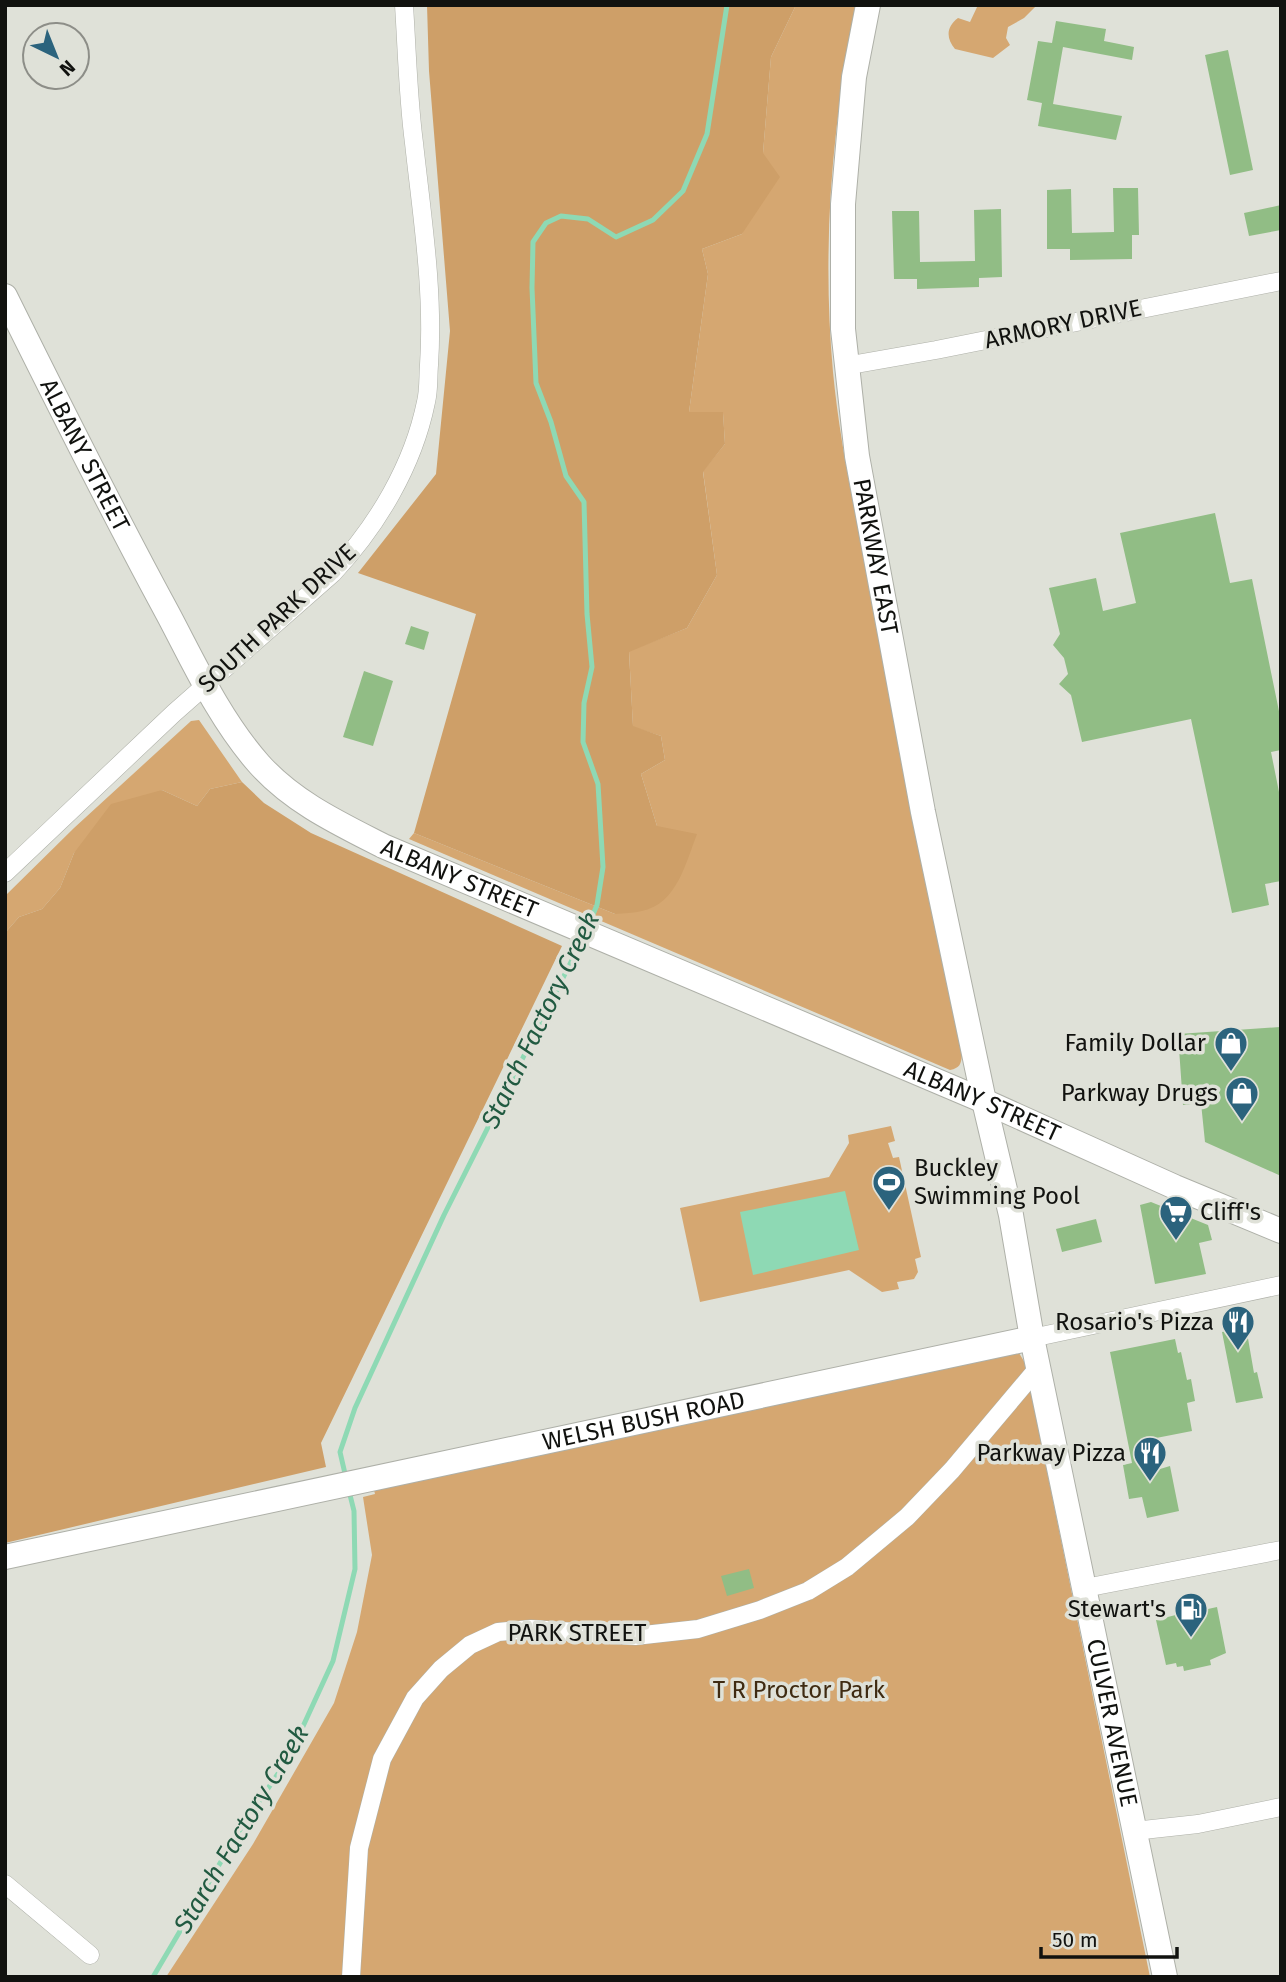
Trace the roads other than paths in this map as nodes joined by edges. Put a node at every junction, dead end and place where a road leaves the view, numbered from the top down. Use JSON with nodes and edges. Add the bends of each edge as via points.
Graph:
{"nodes":[{"id":1,"x":404,"y":5,"type":"edge"},
{"id":2,"x":868,"y":5,"type":"edge"},
{"id":3,"x":1281,"y":281,"type":"edge"},
{"id":4,"x":5,"y":296,"type":"edge"},
{"id":5,"x":845,"y":366,"type":"junction"},
{"id":6,"x":207,"y":686,"type":"junction"},
{"id":7,"x":6,"y":871,"type":"edge"},
{"id":8,"x":984,"y":1101,"type":"junction"},
{"id":9,"x":1281,"y":1231,"type":"edge"},
{"id":10,"x":1281,"y":1285,"type":"edge"},
{"id":11,"x":1032,"y":1338,"type":"junction"},
{"id":12,"x":1038,"y":1368,"type":"junction"},
{"id":13,"x":1281,"y":1550,"type":"edge"},
{"id":14,"x":5,"y":1558,"type":"edge"},
{"id":15,"x":1085,"y":1588,"type":"junction"},
{"id":16,"x":1281,"y":1807,"type":"edge"},
{"id":17,"x":1134,"y":1831,"type":"junction"},
{"id":18,"x":5,"y":1884,"type":"edge"},
{"id":19,"x":90,"y":1955,"type":"dead end"},
{"id":20,"x":351,"y":1977,"type":"edge"},
{"id":21,"x":1165,"y":1977,"type":"edge"}],
"edges":[{"from":1,"to":6,"type":"street","name":"SOUTH PARK DRIVE","via":[[431,332],[427,401],[414,446],[391,495],[352,552]]},
{"from":2,"to":5,"type":"street","name":"PARKWAY EAST","via":[[854,76],[843,204]]},
{"from":3,"to":5,"type":"street","name":"ARMORY DRIVE"},
{"from":4,"to":6,"type":"street","name":"ALBANY STREET","via":[[113,514]]},
{"from":5,"to":8,"type":"street","name":"PARKWAY EAST","via":[[859,468],[923,812]]},
{"from":6,"to":7,"type":"street","name":"SOUTH PARK DRIVE"},
{"from":6,"to":8,"type":"street","name":"ALBANY STREET","via":[[259,764],[320,813],[383,846]]},
{"from":8,"to":9,"type":"street","name":"ALBANY STREET"},
{"from":8,"to":11,"type":"street","name":"CULVER AVENUE","via":[[1011,1215]]},
{"from":10,"to":11,"type":"street","name":"WELSH BUSH ROAD"},
{"from":11,"to":12,"type":"street","name":"CULVER AVENUE"},
{"from":11,"to":14,"type":"street","name":"WELSH BUSH ROAD"},
{"from":12,"to":15,"type":"street","name":"CULVER AVENUE"},
{"from":12,"to":20,"type":"street","name":"PARK STREET","via":[[907,1517],[847,1567],[808,1591],[698,1629],[635,1636],[531,1629],[498,1632],[470,1645],[440,1668],[415,1698],[382,1759],[359,1848]]},
{"from":13,"to":15,"type":"street"},
{"from":15,"to":17,"type":"street","name":"CULVER AVENUE"},
{"from":16,"to":17,"type":"street"},
{"from":17,"to":21,"type":"street","name":"CULVER AVENUE"},
{"from":18,"to":19,"type":"street"}]}
